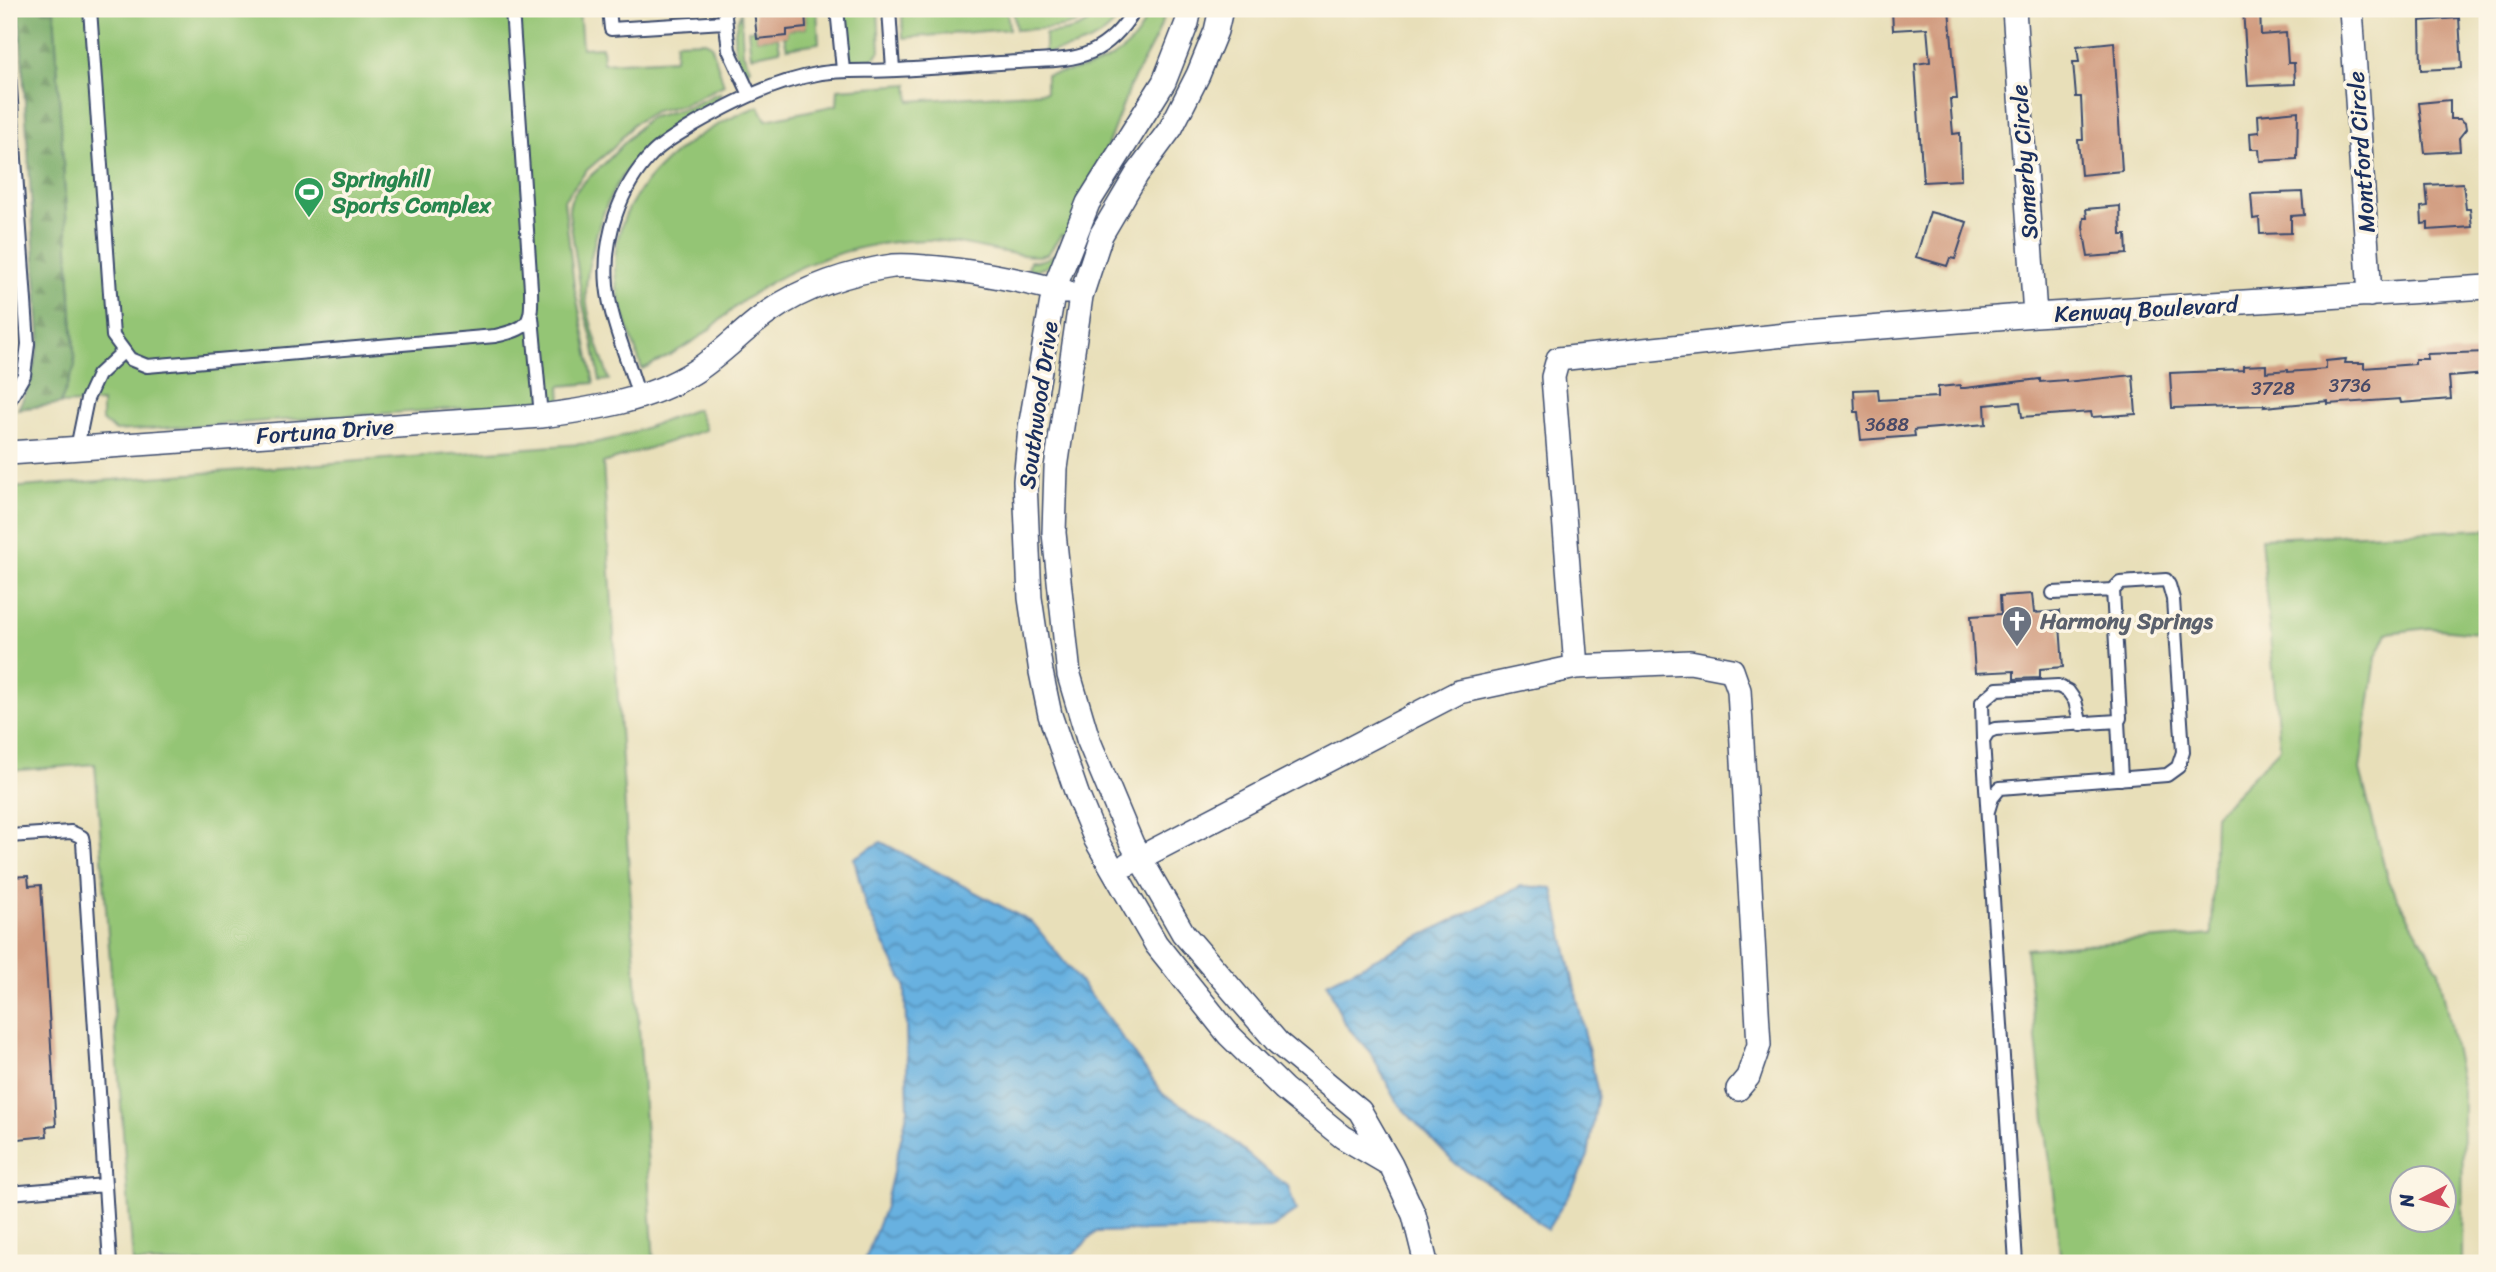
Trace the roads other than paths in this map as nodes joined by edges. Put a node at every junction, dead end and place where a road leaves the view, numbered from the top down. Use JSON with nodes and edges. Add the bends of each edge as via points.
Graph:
{"nodes":[{"id":1,"x":90,"y":9,"type":"edge"},
{"id":2,"x":512,"y":9,"type":"edge"},
{"id":3,"x":609,"y":9,"type":"edge"},
{"id":4,"x":837,"y":9,"type":"edge"},
{"id":5,"x":889,"y":9,"type":"edge"},
{"id":6,"x":1135,"y":9,"type":"edge"},
{"id":7,"x":1190,"y":9,"type":"edge"},
{"id":8,"x":1221,"y":9,"type":"edge"},
{"id":9,"x":2014,"y":9,"type":"edge"},
{"id":10,"x":2351,"y":9,"type":"edge"},
{"id":11,"x":724,"y":15,"type":"edge"},
{"id":12,"x":843,"y":70,"type":"junction"},
{"id":13,"x":893,"y":71,"type":"junction"},
{"id":14,"x":9,"y":73,"type":"edge"},
{"id":15,"x":750,"y":94,"type":"junction"},
{"id":16,"x":2487,"y":287,"type":"edge"},
{"id":17,"x":1054,"y":289,"type":"junction"},
{"id":18,"x":2370,"y":295,"type":"junction"},
{"id":19,"x":1080,"y":296,"type":"junction"},
{"id":20,"x":2035,"y":315,"type":"junction"},
{"id":21,"x":531,"y":317,"type":"junction"},
{"id":22,"x":124,"y":351,"type":"junction"},
{"id":23,"x":639,"y":397,"type":"junction"},
{"id":24,"x":9,"y":401,"type":"edge"},
{"id":25,"x":541,"y":416,"type":"junction"},
{"id":26,"x":78,"y":448,"type":"junction"},
{"id":27,"x":9,"y":453,"type":"edge"},
{"id":28,"x":2113,"y":590,"type":"junction"},
{"id":29,"x":2053,"y":593,"type":"dead end"},
{"id":30,"x":1576,"y":667,"type":"junction"},
{"id":31,"x":2118,"y":722,"type":"junction"},
{"id":32,"x":2081,"y":724,"type":"junction"},
{"id":33,"x":1983,"y":740,"type":"junction"},
{"id":34,"x":2122,"y":779,"type":"junction"},
{"id":35,"x":1988,"y":811,"type":"junction"},
{"id":36,"x":9,"y":836,"type":"edge"},
{"id":37,"x":1139,"y":857,"type":"junction"},
{"id":38,"x":1113,"y":872,"type":"junction"},
{"id":39,"x":1738,"y":1089,"type":"dead end"},
{"id":40,"x":1391,"y":1165,"type":"junction"},
{"id":41,"x":106,"y":1185,"type":"junction"},
{"id":42,"x":9,"y":1193,"type":"edge"},
{"id":43,"x":110,"y":1263,"type":"edge"},
{"id":44,"x":1426,"y":1263,"type":"edge"},
{"id":45,"x":2016,"y":1263,"type":"edge"}],
"edges":[{"from":1,"to":22,"type":"lane","via":[[113,336]]},
{"from":2,"to":21,"type":"lane"},
{"from":3,"to":11,"type":"lane","via":[[611,29]]},
{"from":4,"to":12,"type":"lane"},
{"from":5,"to":13,"type":"lane"},
{"from":6,"to":13,"type":"lane","via":[[1104,45],[1069,59]]},
{"from":7,"to":17,"type":"street","name":"Southwood Drive","via":[[1164,82],[1087,204]]},
{"from":8,"to":19,"type":"street","name":"Southwood Drive","via":[[1198,75],[1171,128],[1101,235]]},
{"from":9,"to":20,"type":"street","name":"Somerby Circle"},
{"from":10,"to":18,"type":"street","name":"Montford Circle"},
{"from":11,"to":15,"type":"lane","via":[[729,50]]},
{"from":12,"to":13,"type":"lane"},
{"from":12,"to":15,"type":"lane"},
{"from":14,"to":24,"type":"lane","via":[[28,344],[24,375]]},
{"from":15,"to":23,"type":"lane","via":[[653,153],[637,173],[612,222],[606,252],[607,287]]},
{"from":16,"to":18,"type":"street","name":"Kenway Boulevard"},
{"from":17,"to":19,"type":"street","name":"Fortuna Drive"},
{"from":17,"to":23,"type":"street","name":"Fortuna Drive","via":[[1020,279],[942,268],[897,265],[860,272],[808,290],[770,311],[693,372]]},
{"from":17,"to":38,"type":"street","name":"Southwood Drive","via":[[1025,481],[1030,598],[1050,715],[1077,794]]},
{"from":18,"to":20,"type":"street","name":"Kenway Boulevard"},
{"from":19,"to":37,"type":"street","name":"Southwood Drive","via":[[1056,468],[1054,533],[1069,675],[1088,739]]},
{"from":20,"to":30,"type":"street","name":"Kenway Boulevard","via":[[1805,332],[1558,359],[1553,377]]},
{"from":21,"to":22,"type":"lane","via":[[524,327],[495,336],[297,354],[147,366]]},
{"from":21,"to":25,"type":"lane"},
{"from":22,"to":26,"type":"lane","via":[[98,376],[87,399]]},
{"from":23,"to":25,"type":"street","name":"Fortuna Drive"},
{"from":25,"to":26,"type":"street","name":"Fortuna Drive"},
{"from":26,"to":27,"type":"street","name":"Fortuna Drive"},
{"from":28,"to":29,"type":"lane"},
{"from":28,"to":31,"type":"lane"},
{"from":28,"to":34,"type":"lane","via":[[2120,583],[2161,579],[2169,585],[2183,752],[2178,767],[2167,775]]},
{"from":30,"to":37,"type":"street","via":[[1459,692]]},
{"from":30,"to":39,"type":"street","via":[[1690,662],[1732,670],[1739,690],[1759,1045],[1748,1077]]},
{"from":31,"to":32,"type":"lane"},
{"from":31,"to":34,"type":"lane"},
{"from":32,"to":33,"type":"lane","via":[[1996,729]]},
{"from":32,"to":33,"type":"lane","via":[[2075,701],[2063,688],[1997,689],[1982,702]]},
{"from":33,"to":35,"type":"lane"},
{"from":34,"to":35,"type":"lane","via":[[2000,788]]},
{"from":35,"to":45,"type":"lane"},
{"from":36,"to":41,"type":"lane","via":[[71,832],[82,837]]},
{"from":37,"to":38,"type":"street"},
{"from":37,"to":40,"type":"street","name":"Southwood Drive","via":[[1183,933],[1278,1043],[1360,1111]]},
{"from":38,"to":40,"type":"street","name":"Southwood Drive","via":[[1156,944],[1229,1035],[1343,1138]]},
{"from":40,"to":44,"type":"street","name":"Southwood Drive","via":[[1414,1215]]},
{"from":41,"to":42,"type":"lane"},
{"from":41,"to":43,"type":"lane"}]}
